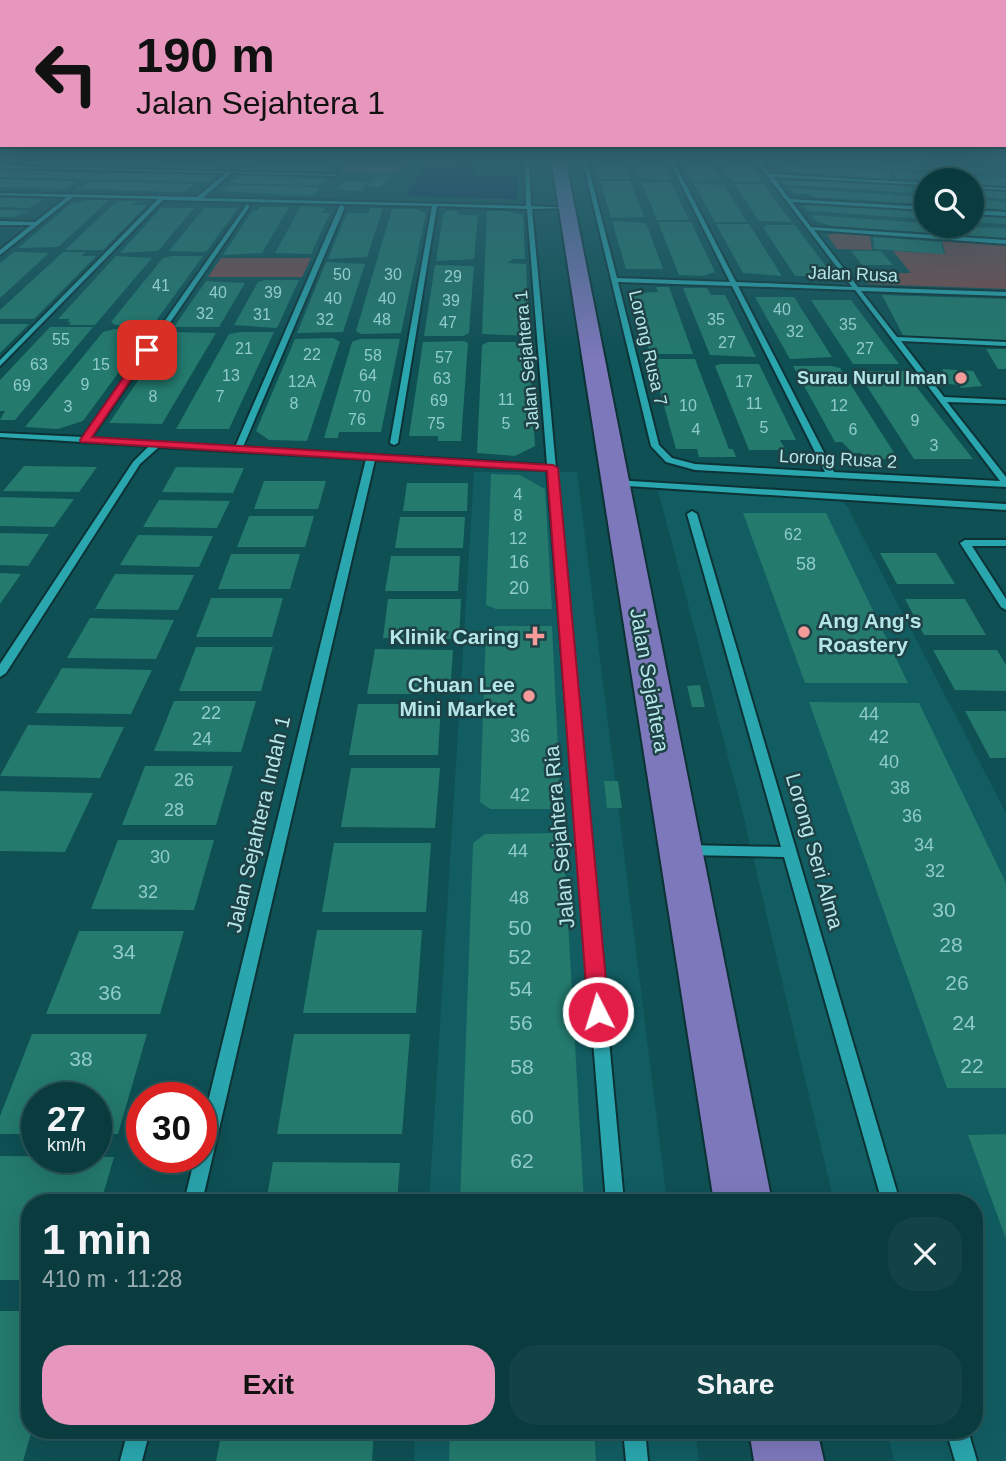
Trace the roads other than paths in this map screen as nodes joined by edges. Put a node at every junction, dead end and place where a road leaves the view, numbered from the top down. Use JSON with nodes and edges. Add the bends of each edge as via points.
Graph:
{"nodes":[{"id":1,"x":33,"y":226,"type":"edge"},
{"id":2,"x":134,"y":226,"type":"edge"},
{"id":3,"x":233,"y":226,"type":"edge"},
{"id":4,"x":334,"y":226,"type":"edge"},
{"id":5,"x":431,"y":226,"type":"edge"},
{"id":6,"x":531,"y":226,"type":"edge"},
{"id":7,"x":569,"y":226,"type":"edge"},
{"id":8,"x":602,"y":226,"type":"edge"},
{"id":9,"x":705,"y":226,"type":"edge"},
{"id":10,"x":810,"y":228,"type":"joint"},
{"id":11,"x":1006,"y":242,"type":"edge"},
{"id":12,"x":0,"y":253,"type":"edge"},
{"id":13,"x":616,"y":280,"type":"junction"},
{"id":14,"x":734,"y":284,"type":"junction"},
{"id":15,"x":857,"y":288,"type":"junction"},
{"id":16,"x":1006,"y":294,"type":"edge"},
{"id":17,"x":896,"y":339,"type":"junction"},
{"id":18,"x":1006,"y":344,"type":"edge"},
{"id":19,"x":0,"y":364,"type":"edge"},
{"id":20,"x":942,"y":399,"type":"junction"},
{"id":21,"x":1006,"y":402,"type":"edge"},
{"id":22,"x":0,"y":435,"type":"edge"},
{"id":23,"x":85,"y":440,"type":"junction"},
{"id":24,"x":394,"y":443,"type":"dead end"},
{"id":25,"x":157,"y":444,"type":"junction"},
{"id":26,"x":238,"y":449,"type":"junction"},
{"id":27,"x":371,"y":457,"type":"junction"},
{"id":28,"x":669,"y":460,"type":"joint"},
{"id":29,"x":553,"y":468,"type":"junction"},
{"id":30,"x":831,"y":474,"type":"junction"},
{"id":31,"x":615,"y":483,"type":"junction"},
{"id":32,"x":1006,"y":484,"type":"edge"},
{"id":33,"x":1006,"y":507,"type":"edge"},
{"id":34,"x":692,"y":514,"type":"dead end"},
{"id":35,"x":1006,"y":543,"type":"edge"},
{"id":36,"x":1006,"y":607,"type":"edge"},
{"id":37,"x":0,"y":673,"type":"edge"},
{"id":38,"x":680,"y":850,"type":"junction"},
{"id":39,"x":790,"y":852,"type":"junction"},
{"id":40,"x":195,"y":1194,"type":"edge"},
{"id":41,"x":614,"y":1194,"type":"edge"},
{"id":42,"x":742,"y":1194,"type":"edge"},
{"id":43,"x":889,"y":1194,"type":"edge"},
{"id":44,"x":137,"y":1439,"type":"edge"},
{"id":45,"x":635,"y":1439,"type":"edge"},
{"id":46,"x":785,"y":1439,"type":"edge"},
{"id":47,"x":960,"y":1439,"type":"edge"},
{"id":48,"x":131,"y":1461,"type":"edge"},
{"id":49,"x":637,"y":1461,"type":"edge"},
{"id":50,"x":789,"y":1461,"type":"edge"},
{"id":51,"x":966,"y":1461,"type":"edge"}],
"edges":[{"from":1,"to":12,"type":"street"},
{"from":2,"to":19,"type":"street"},
{"from":3,"to":23,"type":"street"},
{"from":4,"to":26,"type":"street"},
{"from":5,"to":24,"type":"street"},
{"from":6,"to":29,"type":"street","name":"Jalan Sejahtera 1"},
{"from":7,"to":31,"type":"main road","name":"Jalan Sejahtera"},
{"from":8,"to":13,"type":"street","name":"Lorong Rusa 7"},
{"from":9,"to":14,"type":"street"},
{"from":10,"to":11,"type":"street"},
{"from":10,"to":15,"type":"street"},
{"from":13,"to":14,"type":"street","name":"Jalan Rusa"},
{"from":13,"to":28,"type":"street","name":"Lorong Rusa 7","via":[[655,446]]},
{"from":14,"to":15,"type":"street","name":"Jalan Rusa"},
{"from":14,"to":30,"type":"street"},
{"from":15,"to":16,"type":"street","name":"Jalan Rusa"},
{"from":15,"to":17,"type":"street"},
{"from":17,"to":18,"type":"street"},
{"from":17,"to":20,"type":"street"},
{"from":20,"to":21,"type":"street"},
{"from":20,"to":32,"type":"street"},
{"from":22,"to":23,"type":"street"},
{"from":23,"to":25,"type":"street"},
{"from":25,"to":26,"type":"street"},
{"from":25,"to":37,"type":"street","via":[[137,463]]},
{"from":26,"to":27,"type":"street"},
{"from":27,"to":29,"type":"street"},
{"from":27,"to":40,"type":"street","name":"Jalan Sejahtera Indah 1"},
{"from":28,"to":30,"type":"street","name":"Lorong Rusa 2","via":[[695,467]]},
{"from":29,"to":41,"type":"street","name":"Jalan Sejahtera Ria"},
{"from":30,"to":32,"type":"street","name":"Lorong Rusa 2"},
{"from":31,"to":33,"type":"street"},
{"from":31,"to":38,"type":"main road","name":"Jalan Sejahtera"},
{"from":34,"to":39,"type":"street","name":"Lorong Seri Alma"},
{"from":35,"to":36,"type":"street","via":[[965,543]]},
{"from":38,"to":39,"type":"street"},
{"from":38,"to":42,"type":"main road","name":"Jalan Sejahtera"},
{"from":39,"to":43,"type":"street","name":"Lorong Seri Alma"},
{"from":44,"to":48,"type":"street"},
{"from":45,"to":49,"type":"street"},
{"from":46,"to":50,"type":"main road"},
{"from":47,"to":51,"type":"street"}]}
